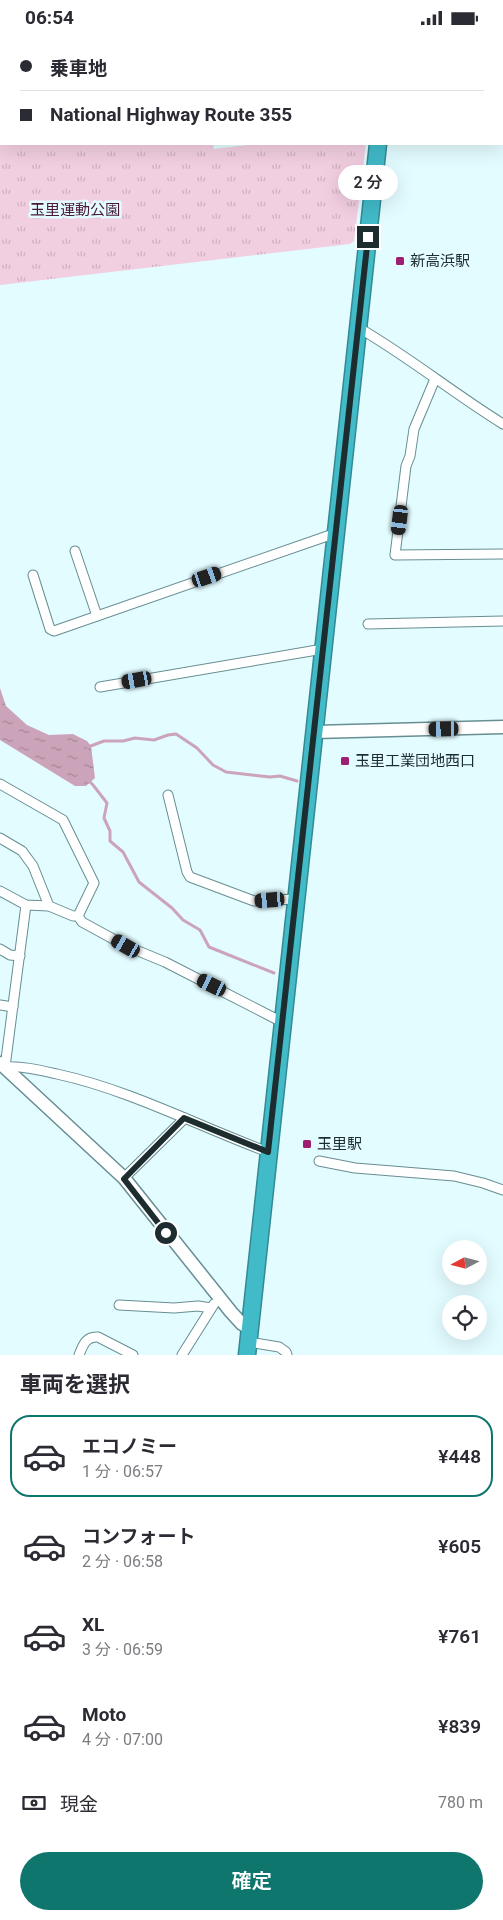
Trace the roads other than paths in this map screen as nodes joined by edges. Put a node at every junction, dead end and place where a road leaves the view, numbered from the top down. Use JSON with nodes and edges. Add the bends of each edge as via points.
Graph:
{"nodes":[{"id":1,"x":378,"y":145,"type":"edge"},
{"id":2,"x":358,"y":328,"type":"junction"},
{"id":3,"x":435,"y":379,"type":"junction"},
{"id":4,"x":503,"y":423,"type":"edge"},
{"id":5,"x":336,"y":533,"type":"junction"},
{"id":6,"x":75,"y":551,"type":"dead end"},
{"id":7,"x":503,"y":554,"type":"edge"},
{"id":8,"x":33,"y":575,"type":"dead end"},
{"id":9,"x":97,"y":616,"type":"junction"},
{"id":10,"x":503,"y":621,"type":"edge"},
{"id":11,"x":368,"y":625,"type":"dead end"},
{"id":12,"x":323,"y":649,"type":"junction"},
{"id":13,"x":100,"y":687,"type":"dead end"},
{"id":14,"x":503,"y":727,"type":"edge"},
{"id":15,"x":315,"y":732,"type":"junction"},
{"id":16,"x":0,"y":785,"type":"edge"},
{"id":17,"x":168,"y":795,"type":"dead end"},
{"id":18,"x":0,"y":838,"type":"edge"},
{"id":19,"x":0,"y":891,"type":"edge"},
{"id":20,"x":296,"y":899,"type":"junction"},
{"id":21,"x":26,"y":905,"type":"junction"},
{"id":22,"x":49,"y":906,"type":"junction"},
{"id":23,"x":78,"y":916,"type":"junction"},
{"id":24,"x":0,"y":949,"type":"edge"},
{"id":25,"x":20,"y":956,"type":"junction"},
{"id":26,"x":0,"y":1005,"type":"edge"},
{"id":27,"x":13,"y":1007,"type":"junction"},
{"id":28,"x":282,"y":1022,"type":"junction"},
{"id":29,"x":2,"y":1065,"type":"edge"},
{"id":30,"x":184,"y":1118,"type":"junction"},
{"id":31,"x":268,"y":1152,"type":"junction"},
{"id":32,"x":319,"y":1161,"type":"dead end"},
{"id":33,"x":124,"y":1179,"type":"junction"},
{"id":34,"x":503,"y":1190,"type":"edge"},
{"id":35,"x":219,"y":1298,"type":"junction"},
{"id":36,"x":119,"y":1305,"type":"dead end"},
{"id":37,"x":211,"y":1308,"type":"junction"},
{"id":38,"x":249,"y":1342,"type":"edge"},
{"id":39,"x":79,"y":1355,"type":"edge"},
{"id":40,"x":133,"y":1355,"type":"edge"},
{"id":41,"x":182,"y":1355,"type":"edge"},
{"id":42,"x":287,"y":1355,"type":"edge"}],
"edges":[{"from":1,"to":2,"type":"highway"},
{"from":2,"to":3,"type":"street","via":[[395,349]]},
{"from":2,"to":5,"type":"highway"},
{"from":3,"to":4,"type":"street"},
{"from":3,"to":7,"type":"street","via":[[414,429],[406,466],[396,555]]},
{"from":5,"to":9,"type":"street"},
{"from":5,"to":12,"type":"highway"},
{"from":6,"to":9,"type":"street"},
{"from":8,"to":9,"type":"street","via":[[52,630]]},
{"from":10,"to":11,"type":"street"},
{"from":12,"to":13,"type":"street"},
{"from":12,"to":15,"type":"highway"},
{"from":14,"to":15,"type":"street"},
{"from":15,"to":20,"type":"highway"},
{"from":16,"to":23,"type":"street","via":[[64,822],[94,883]]},
{"from":17,"to":20,"type":"street","via":[[190,877],[254,901]]},
{"from":18,"to":22,"type":"street","via":[[22,851],[33,865]]},
{"from":19,"to":21,"type":"street"},
{"from":20,"to":28,"type":"highway"},
{"from":21,"to":22,"type":"street"},
{"from":21,"to":25,"type":"street"},
{"from":22,"to":23,"type":"street"},
{"from":23,"to":28,"type":"street","via":[[126,946],[165,962]]},
{"from":24,"to":25,"type":"street"},
{"from":25,"to":27,"type":"street"},
{"from":26,"to":27,"type":"street"},
{"from":27,"to":29,"type":"street"},
{"from":28,"to":31,"type":"highway"},
{"from":29,"to":30,"type":"street","via":[[87,1081]]},
{"from":29,"to":33,"type":"street"},
{"from":30,"to":31,"type":"street"},
{"from":30,"to":33,"type":"street"},
{"from":31,"to":38,"type":"highway"},
{"from":32,"to":34,"type":"street","via":[[354,1168],[454,1176]]},
{"from":33,"to":35,"type":"street"},
{"from":35,"to":37,"type":"street"},
{"from":35,"to":38,"type":"street","via":[[242,1324]]},
{"from":36,"to":37,"type":"street","via":[[174,1308],[198,1305]]},
{"from":37,"to":41,"type":"street"},
{"from":38,"to":42,"type":"street","via":[[279,1347]]},
{"from":39,"to":40,"type":"street","via":[[85,1341],[98,1337]]}]}
